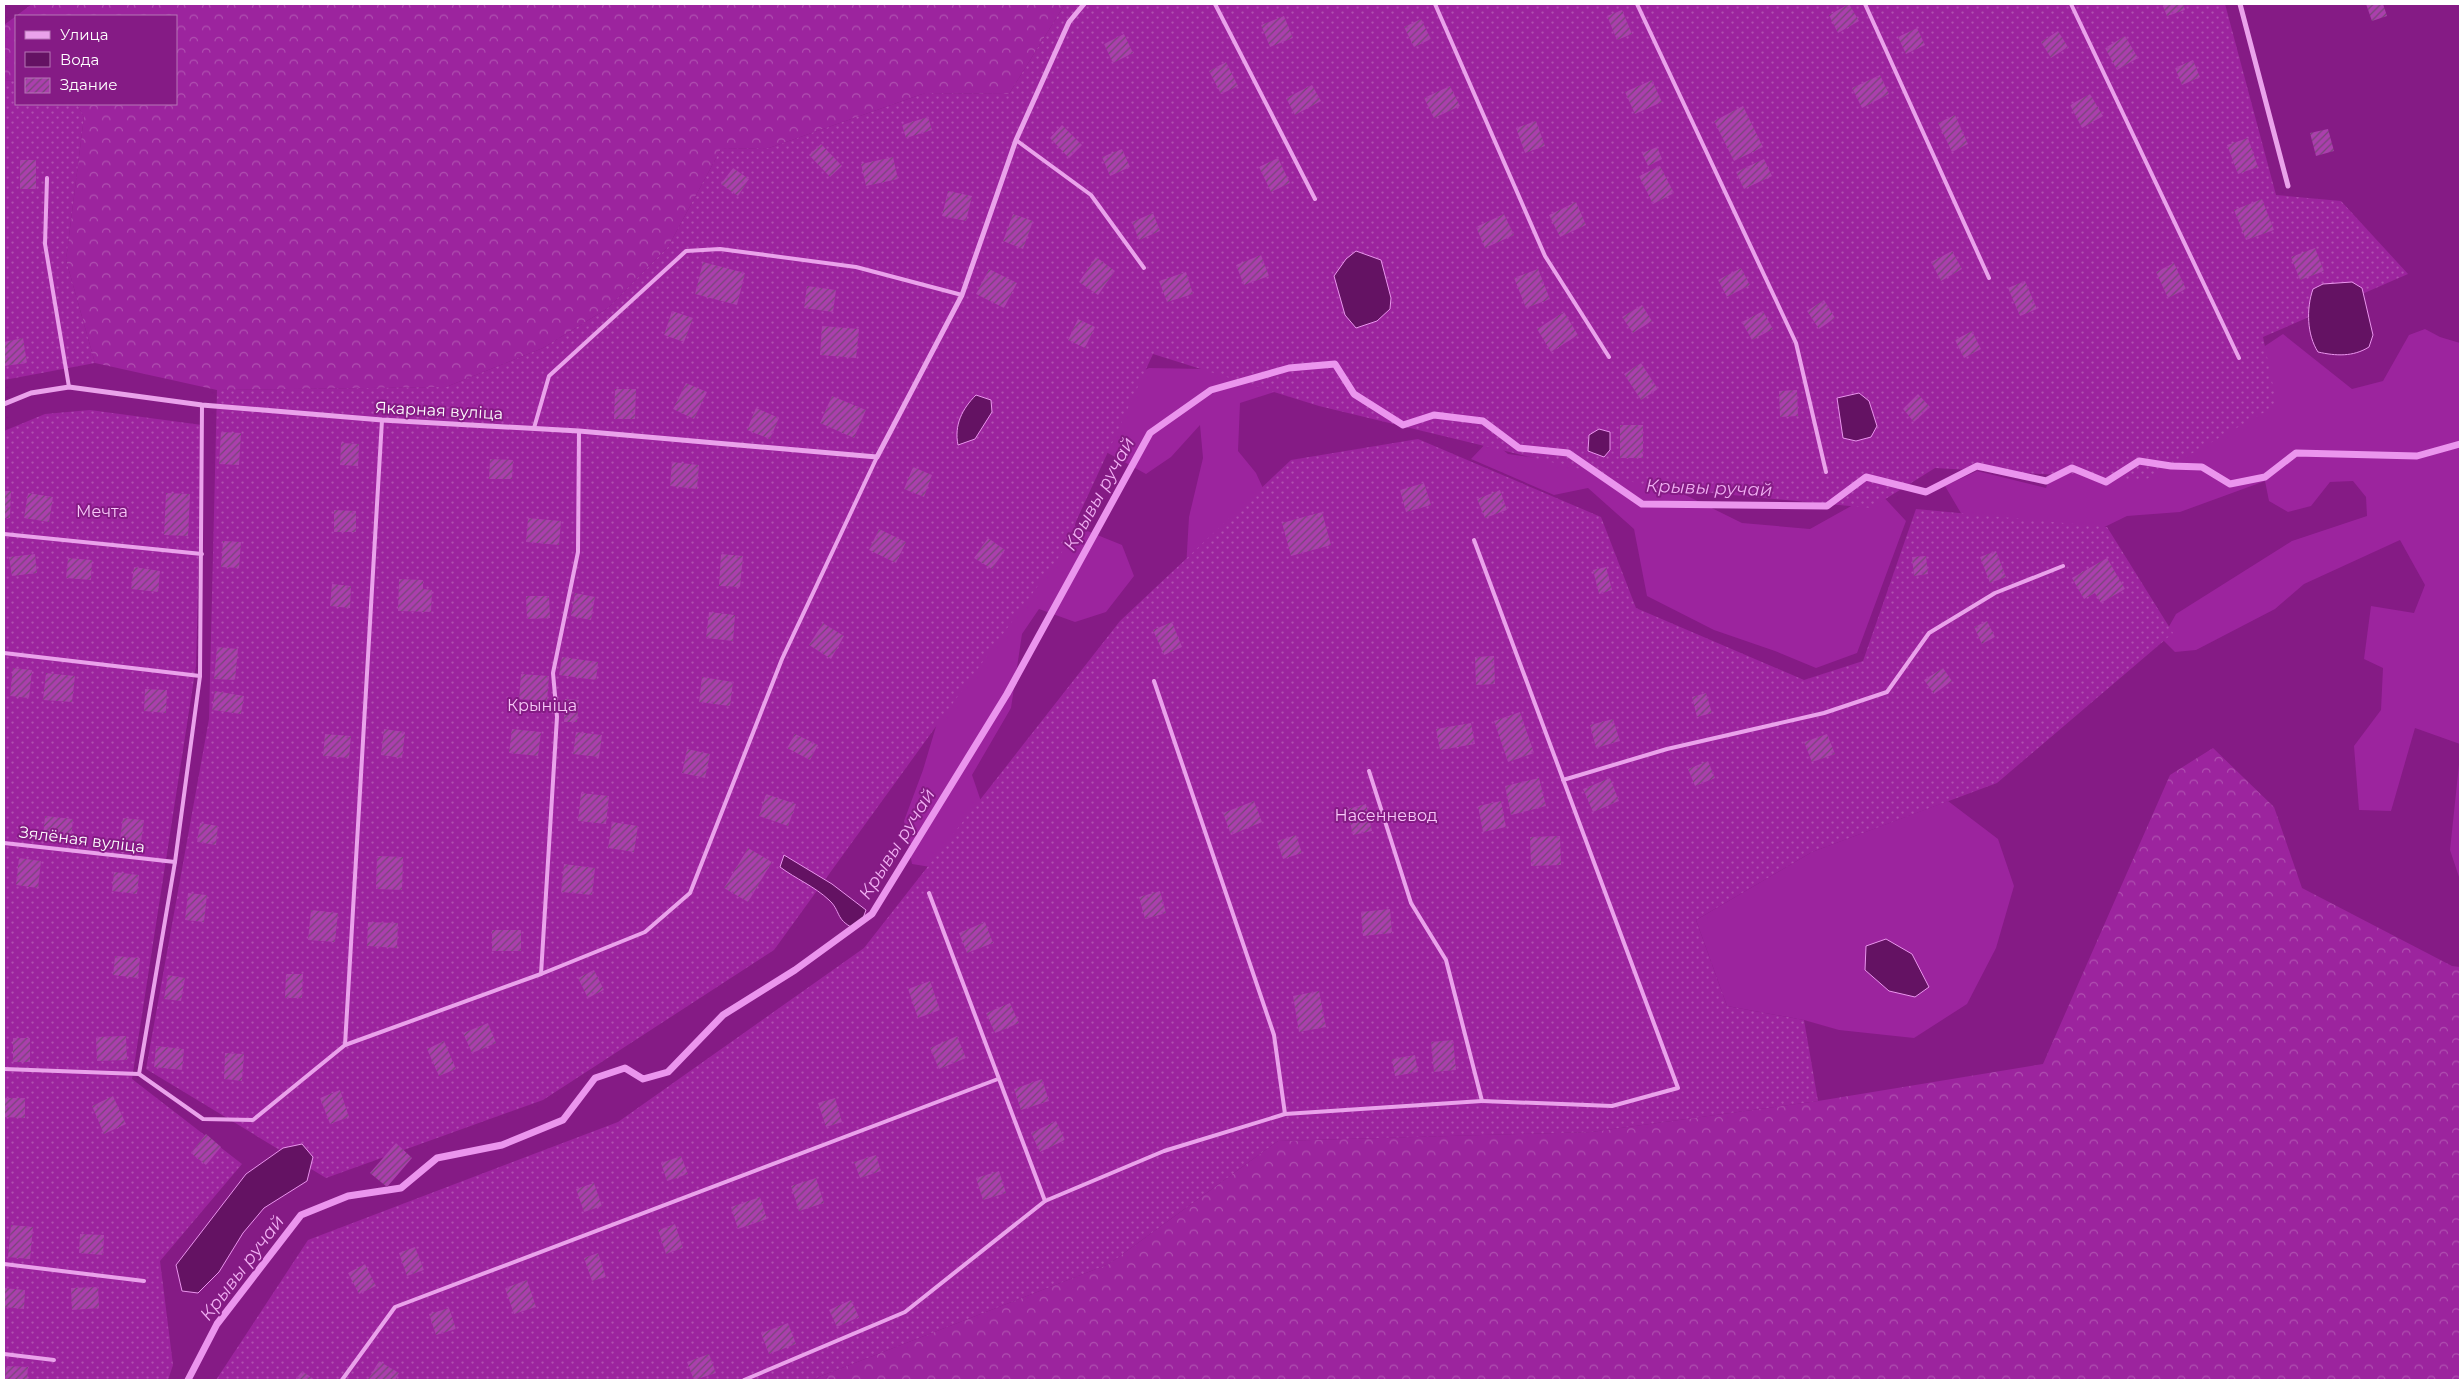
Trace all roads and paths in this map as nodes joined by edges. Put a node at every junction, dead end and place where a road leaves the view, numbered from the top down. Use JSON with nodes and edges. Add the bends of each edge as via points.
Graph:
{"nodes":[{"id":1,"x":1084,"y":4,"type":"edge"},
{"id":2,"x":1215,"y":4,"type":"edge"},
{"id":3,"x":1436,"y":4,"type":"edge"},
{"id":4,"x":1636,"y":4,"type":"edge"},
{"id":5,"x":1865,"y":4,"type":"edge"},
{"id":6,"x":2071,"y":4,"type":"edge"},
{"id":7,"x":2240,"y":4,"type":"edge"},
{"id":8,"x":1016,"y":140,"type":"junction"},
{"id":9,"x":47,"y":178,"type":"dead end"},
{"id":10,"x":2288,"y":186,"type":"dead end"},
{"id":11,"x":1315,"y":199,"type":"dead end"},
{"id":12,"x":1144,"y":268,"type":"dead end"},
{"id":13,"x":1989,"y":278,"type":"dead end"},
{"id":14,"x":962,"y":295,"type":"junction"},
{"id":15,"x":1609,"y":357,"type":"dead end"},
{"id":16,"x":2239,"y":358,"type":"dead end"},
{"id":17,"x":69,"y":387,"type":"junction"},
{"id":18,"x":4,"y":404,"type":"edge"},
{"id":19,"x":202,"y":405,"type":"junction"},
{"id":20,"x":382,"y":420,"type":"junction"},
{"id":21,"x":534,"y":428,"type":"junction"},
{"id":22,"x":579,"y":432,"type":"junction"},
{"id":23,"x":877,"y":458,"type":"junction"},
{"id":24,"x":1826,"y":472,"type":"dead end"},
{"id":25,"x":4,"y":534,"type":"edge"},
{"id":26,"x":1474,"y":540,"type":"dead end"},
{"id":27,"x":202,"y":554,"type":"junction"},
{"id":28,"x":2063,"y":566,"type":"dead end"},
{"id":29,"x":4,"y":653,"type":"edge"},
{"id":30,"x":200,"y":676,"type":"junction"},
{"id":31,"x":1154,"y":681,"type":"dead end"},
{"id":32,"x":1370,"y":771,"type":"dead end"},
{"id":33,"x":1563,"y":780,"type":"junction"},
{"id":34,"x":4,"y":843,"type":"edge"},
{"id":35,"x":175,"y":862,"type":"junction"},
{"id":36,"x":929,"y":893,"type":"dead end"},
{"id":37,"x":541,"y":974,"type":"junction"},
{"id":38,"x":345,"y":1045,"type":"junction"},
{"id":39,"x":4,"y":1069,"type":"edge"},
{"id":40,"x":139,"y":1074,"type":"junction"},
{"id":41,"x":998,"y":1079,"type":"junction"},
{"id":42,"x":1482,"y":1100,"type":"junction"},
{"id":43,"x":1285,"y":1114,"type":"junction"},
{"id":44,"x":1045,"y":1201,"type":"junction"},
{"id":45,"x":4,"y":1264,"type":"edge"},
{"id":46,"x":144,"y":1281,"type":"dead end"},
{"id":47,"x":4,"y":1354,"type":"edge"},
{"id":48,"x":54,"y":1360,"type":"dead end"},
{"id":49,"x":342,"y":1380,"type":"edge"},
{"id":50,"x":744,"y":1380,"type":"edge"}],
"edges":[{"from":1,"to":8,"type":"street","via":[[1069,22]]},
{"from":2,"to":11,"type":"lane"},
{"from":3,"to":15,"type":"lane","via":[[1545,256]]},
{"from":4,"to":24,"type":"lane","via":[[1796,343]]},
{"from":5,"to":13,"type":"lane"},
{"from":6,"to":16,"type":"lane"},
{"from":7,"to":10,"type":"street"},
{"from":8,"to":12,"type":"lane","via":[[1091,195]]},
{"from":8,"to":14,"type":"street"},
{"from":9,"to":17,"type":"lane","via":[[45,244]]},
{"from":14,"to":21,"type":"lane","via":[[856,267],[720,249],[686,251],[549,376]]},
{"from":14,"to":23,"type":"street"},
{"from":17,"to":18,"type":"street","name":"Якарная вуліца","via":[[31,393]]},
{"from":17,"to":19,"type":"street","name":"Якарная вуліца"},
{"from":19,"to":20,"type":"street","name":"Якарная вуліца"},
{"from":19,"to":27,"type":"lane"},
{"from":20,"to":21,"type":"street","name":"Якарная вуліца"},
{"from":20,"to":38,"type":"lane"},
{"from":21,"to":22,"type":"street","name":"Якарная вуліца"},
{"from":22,"to":23,"type":"street","name":"Якарная вуліца"},
{"from":22,"to":37,"type":"lane","via":[[578,552],[553,673],[557,717]]},
{"from":23,"to":37,"type":"lane","via":[[782,659],[690,893],[645,932]]},
{"from":25,"to":27,"type":"lane"},
{"from":26,"to":33,"type":"lane"},
{"from":27,"to":30,"type":"lane"},
{"from":28,"to":33,"type":"lane","via":[[1995,593],[1929,633],[1887,692],[1824,713],[1666,749]]},
{"from":29,"to":30,"type":"lane"},
{"from":30,"to":35,"type":"lane"},
{"from":31,"to":43,"type":"lane","via":[[1274,1035]]},
{"from":32,"to":42,"type":"lane","via":[[1411,904],[1446,960]]},
{"from":33,"to":42,"type":"lane","via":[[1678,1088],[1612,1106]]},
{"from":34,"to":35,"type":"lane","name":"Зялёная вуліца"},
{"from":35,"to":40,"type":"lane"},
{"from":36,"to":41,"type":"lane"},
{"from":37,"to":38,"type":"lane"},
{"from":38,"to":40,"type":"lane","via":[[253,1120],[203,1119]]},
{"from":39,"to":40,"type":"lane"},
{"from":41,"to":44,"type":"lane"},
{"from":41,"to":49,"type":"lane","via":[[395,1307]]},
{"from":42,"to":43,"type":"lane"},
{"from":43,"to":44,"type":"lane","via":[[1164,1151]]},
{"from":44,"to":50,"type":"lane","via":[[905,1312]]},
{"from":45,"to":46,"type":"lane"},
{"from":47,"to":48,"type":"lane"}]}
